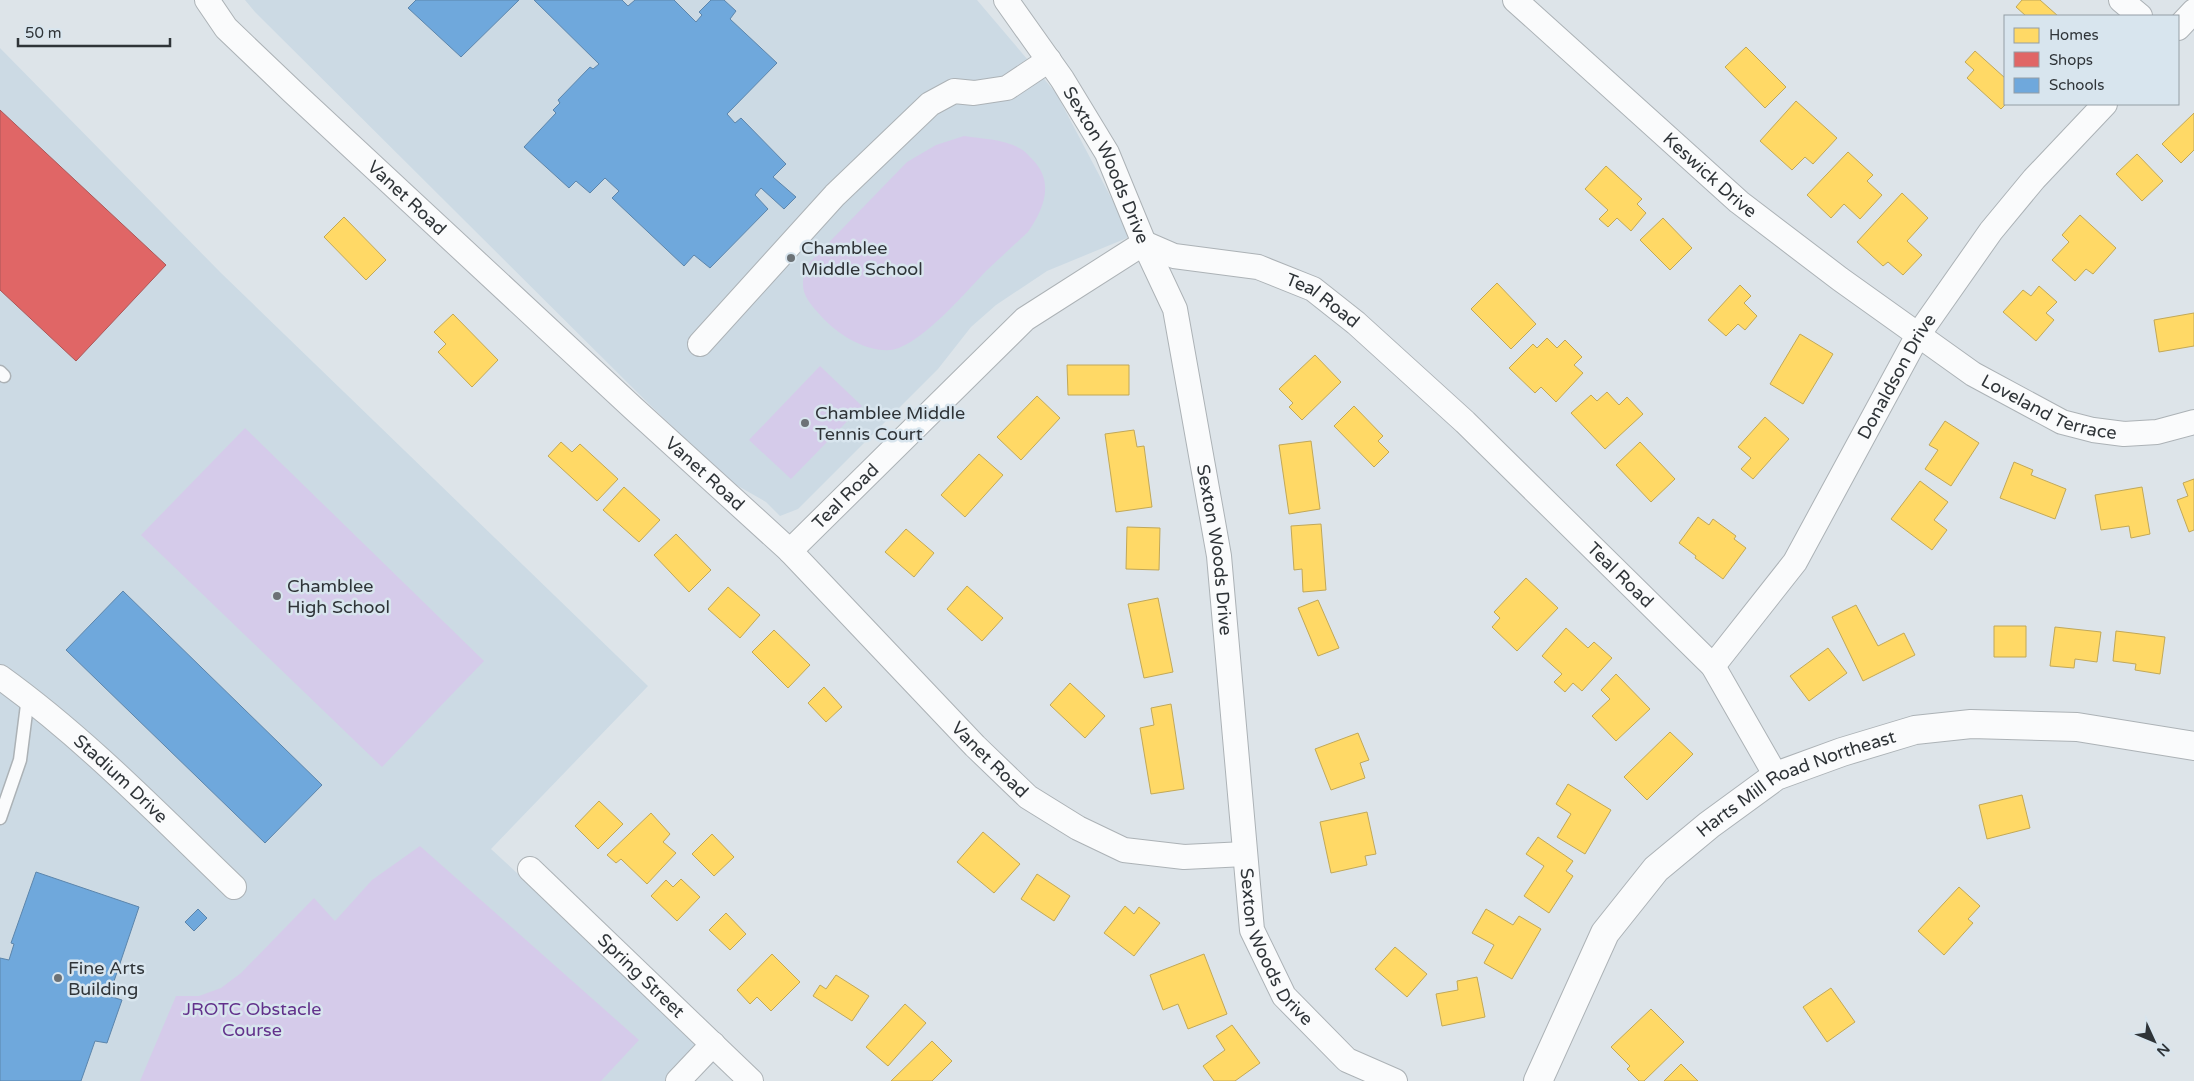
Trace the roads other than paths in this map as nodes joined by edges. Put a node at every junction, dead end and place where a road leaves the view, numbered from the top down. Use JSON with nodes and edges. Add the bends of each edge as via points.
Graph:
{"nodes":[{"id":1,"x":207,"y":0,"type":"edge"},
{"id":2,"x":1006,"y":0,"type":"edge"},
{"id":3,"x":1515,"y":0,"type":"edge"},
{"id":4,"x":2121,"y":0,"type":"edge"},
{"id":5,"x":2194,"y":11,"type":"edge"},
{"id":6,"x":2139,"y":15,"type":"edge"},
{"id":7,"x":2179,"y":27,"type":"edge"},
{"id":8,"x":1048,"y":60,"type":"junction"},
{"id":9,"x":2104,"y":105,"type":"edge"},
{"id":10,"x":1144,"y":243,"type":"junction"},
{"id":11,"x":1918,"y":335,"type":"junction"},
{"id":12,"x":700,"y":344,"type":"dead end"},
{"id":13,"x":2194,"y":422,"type":"edge"},
{"id":14,"x":790,"y":551,"type":"junction"},
{"id":15,"x":1713,"y":666,"type":"junction"},
{"id":16,"x":0,"y":677,"type":"edge"},
{"id":17,"x":28,"y":697,"type":"junction"},
{"id":18,"x":2194,"y":746,"type":"edge"},
{"id":19,"x":1776,"y":776,"type":"junction"},
{"id":20,"x":0,"y":818,"type":"edge"},
{"id":21,"x":1244,"y":854,"type":"junction"},
{"id":22,"x":530,"y":870,"type":"dead end"},
{"id":23,"x":234,"y":887,"type":"dead end"},
{"id":24,"x":713,"y":1044,"type":"junction"},
{"id":25,"x":678,"y":1081,"type":"edge"},
{"id":26,"x":752,"y":1081,"type":"edge"},
{"id":27,"x":1395,"y":1081,"type":"edge"},
{"id":28,"x":1538,"y":1081,"type":"edge"}],
"edges":[{"from":1,"to":14,"type":"street","name":"Vanet Road","via":[[226,28],[293,92]]},
{"from":2,"to":8,"type":"street","name":"Sexton Woods Drive"},
{"from":3,"to":11,"type":"street","name":"Keswick Drive","via":[[1739,202]]},
{"from":4,"to":6,"type":"street"},
{"from":5,"to":7,"type":"street"},
{"from":8,"to":10,"type":"street","name":"Sexton Woods Drive","via":[[1107,153]]},
{"from":8,"to":12,"type":"street","via":[[1007,88],[974,93],[954,91],[930,104],[835,195]]},
{"from":9,"to":11,"type":"street","name":"Donaldson Drive","via":[[2034,178],[1991,230]]},
{"from":10,"to":14,"type":"street","name":"Teal Road","via":[[1025,319]]},
{"from":10,"to":15,"type":"street","name":"Teal Road","via":[[1174,256],[1258,267],[1313,289],[1356,322],[1465,422]]},
{"from":10,"to":21,"type":"street","name":"Sexton Woods Drive","via":[[1175,309],[1219,556]]},
{"from":11,"to":13,"type":"street","name":"Loveland Terrace","via":[[1973,374],[2062,422],[2124,434],[2157,432]]},
{"from":11,"to":15,"type":"street","name":"Donaldson Drive","via":[[1795,562]]},
{"from":14,"to":21,"type":"street","name":"Vanet Road","via":[[974,746],[1028,797],[1078,828],[1124,850],[1184,857]]},
{"from":15,"to":19,"type":"street","name":"Teal Road"},
{"from":16,"to":17,"type":"street","name":"Stadium Drive"},
{"from":17,"to":20,"type":"lane","via":[[20,760]]},
{"from":17,"to":23,"type":"street","name":"Stadium Drive"},
{"from":18,"to":19,"type":"street","name":"Harts Mill Road Northeast","via":[[2076,727],[1971,724],[1915,730]]},
{"from":19,"to":28,"type":"street","name":"Harts Mill Road Northeast","via":[[1709,824],[1656,870],[1605,933]]},
{"from":21,"to":27,"type":"street","name":"Sexton Woods Drive","via":[[1252,930],[1284,996],[1347,1060]]},
{"from":22,"to":24,"type":"street","name":"Spring Street"},
{"from":24,"to":25,"type":"street"},
{"from":24,"to":26,"type":"street","name":"Spring Street"}]}
